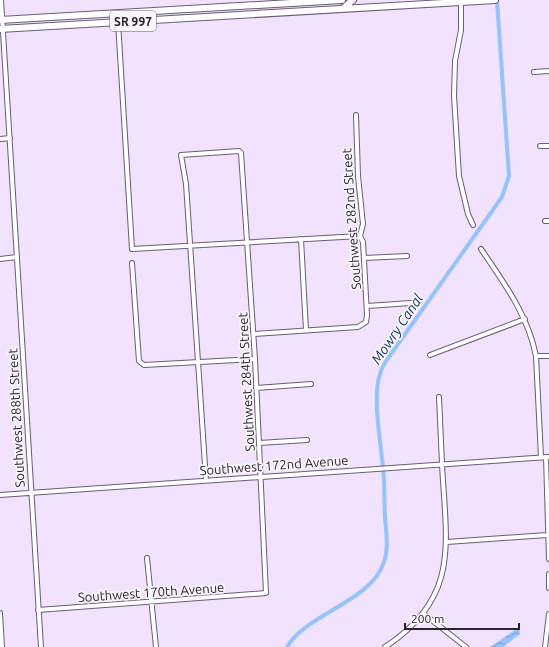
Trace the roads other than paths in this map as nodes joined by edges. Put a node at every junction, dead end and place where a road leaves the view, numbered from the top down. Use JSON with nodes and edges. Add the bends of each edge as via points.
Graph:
{"nodes":[{"id":1,"x":1,"y":0,"type":"edge"},
{"id":2,"x":342,"y":0,"type":"edge"},
{"id":3,"x":352,"y":0,"type":"edge"},
{"id":4,"x":494,"y":0,"type":"edge"},
{"id":5,"x":461,"y":1,"type":"edge"},
{"id":6,"x":342,"y":9,"type":"junction"},
{"id":7,"x":1,"y":20,"type":"edge"},
{"id":8,"x":118,"y":22,"type":"junction"},
{"id":9,"x":2,"y":29,"type":"edge"},
{"id":10,"x":549,"y":71,"type":"edge"},
{"id":11,"x":534,"y":72,"type":"dead end"},
{"id":12,"x":356,"y":115,"type":"dead end"},
{"id":13,"x":10,"y":138,"type":"junction"},
{"id":14,"x":0,"y":139,"type":"edge"},
{"id":15,"x":540,"y":146,"type":"dead end"},
{"id":16,"x":549,"y":146,"type":"edge"},
{"id":17,"x":473,"y":225,"type":"dead end"},
{"id":18,"x":360,"y":236,"type":"junction"},
{"id":19,"x":301,"y":239,"type":"junction"},
{"id":20,"x":247,"y":243,"type":"junction"},
{"id":21,"x":189,"y":245,"type":"junction"},
{"id":22,"x":481,"y":248,"type":"dead end"},
{"id":23,"x":407,"y":256,"type":"dead end"},
{"id":24,"x":17,"y":257,"type":"junction"},
{"id":25,"x":0,"y":258,"type":"edge"},
{"id":26,"x":364,"y":258,"type":"junction"},
{"id":27,"x":132,"y":263,"type":"dead end"},
{"id":28,"x":411,"y":303,"type":"dead end"},
{"id":29,"x":367,"y":306,"type":"junction"},
{"id":30,"x":524,"y":319,"type":"junction"},
{"id":31,"x":306,"y":330,"type":"junction"},
{"id":32,"x":254,"y":334,"type":"junction"},
{"id":33,"x":430,"y":355,"type":"dead end"},
{"id":34,"x":536,"y":356,"type":"junction"},
{"id":35,"x":549,"y":356,"type":"edge"},
{"id":36,"x":255,"y":359,"type":"junction"},
{"id":37,"x":198,"y":362,"type":"junction"},
{"id":38,"x":311,"y":384,"type":"dead end"},
{"id":39,"x":256,"y":388,"type":"junction"},
{"id":40,"x":439,"y":397,"type":"dead end"},
{"id":41,"x":307,"y":440,"type":"dead end"},
{"id":42,"x":259,"y":444,"type":"junction"},
{"id":43,"x":545,"y":457,"type":"edge"},
{"id":44,"x":442,"y":464,"type":"junction"},
{"id":45,"x":261,"y":476,"type":"junction"},
{"id":46,"x":206,"y":480,"type":"junction"},
{"id":47,"x":30,"y":492,"type":"junction"},
{"id":48,"x":0,"y":495,"type":"edge"},
{"id":49,"x":547,"y":535,"type":"junction"},
{"id":50,"x":447,"y":542,"type":"junction"},
{"id":51,"x":147,"y":558,"type":"dead end"},
{"id":52,"x":549,"y":559,"type":"edge"},
{"id":53,"x":549,"y":574,"type":"edge"},
{"id":54,"x":549,"y":588,"type":"edge"},
{"id":55,"x":266,"y":593,"type":"joint"},
{"id":56,"x":152,"y":602,"type":"junction"},
{"id":57,"x":38,"y":610,"type":"junction"},
{"id":58,"x":0,"y":613,"type":"edge"},
{"id":59,"x":424,"y":614,"type":"junction"},
{"id":60,"x":549,"y":614,"type":"edge"},
{"id":61,"x":0,"y":624,"type":"edge"},
{"id":62,"x":2,"y":647,"type":"edge"},
{"id":63,"x":41,"y":647,"type":"edge"},
{"id":64,"x":156,"y":647,"type":"edge"},
{"id":65,"x":385,"y":647,"type":"edge"},
{"id":66,"x":466,"y":647,"type":"edge"},
{"id":67,"x":545,"y":647,"type":"edge"}],
"edges":[{"from":1,"to":7,"type":"street","name":"Southwest 288th Street"},
{"from":2,"to":7,"type":"highway","number":"SR 997"},
{"from":3,"to":6,"type":"highway"},
{"from":4,"to":5,"type":"highway","number":"SR 997"},
{"from":5,"to":6,"type":"highway","number":"SR 997"},
{"from":5,"to":17,"type":"street","via":[[462,22],[455,61],[454,96],[459,176]]},
{"from":6,"to":8,"type":"highway","number":"SR 997"},
{"from":7,"to":9,"type":"street","name":"Southwest 288th Street"},
{"from":8,"to":9,"type":"highway","number":"SR 997"},
{"from":8,"to":21,"type":"street","via":[[132,249]]},
{"from":9,"to":13,"type":"street","name":"Southwest 288th Street"},
{"from":10,"to":11,"type":"street"},
{"from":12,"to":18,"type":"street","name":"Southwest 282nd Street","via":[[358,176],[364,224]]},
{"from":13,"to":14,"type":"street"},
{"from":13,"to":24,"type":"street","name":"Southwest 288th Street"},
{"from":15,"to":16,"type":"street"},
{"from":18,"to":19,"type":"street"},
{"from":18,"to":26,"type":"street","name":"Southwest 282nd Street"},
{"from":19,"to":20,"type":"street"},
{"from":19,"to":31,"type":"street"},
{"from":20,"to":21,"type":"street"},
{"from":20,"to":21,"type":"street","name":"Southwest 284th Street","via":[[239,151],[181,156],[186,184]]},
{"from":20,"to":32,"type":"street","name":"Southwest 284th Street"},
{"from":21,"to":37,"type":"street"},
{"from":22,"to":30,"type":"street","via":[[514,298]]},
{"from":23,"to":26,"type":"street"},
{"from":24,"to":25,"type":"street"},
{"from":24,"to":47,"type":"street","name":"Southwest 288th Street"},
{"from":26,"to":29,"type":"street","name":"Southwest 282nd Street"},
{"from":27,"to":37,"type":"street","via":[[139,361],[144,365]]},
{"from":28,"to":29,"type":"street"},
{"from":29,"to":31,"type":"street","name":"Southwest 282nd Street","via":[[366,322],[358,327]]},
{"from":30,"to":33,"type":"street"},
{"from":30,"to":34,"type":"street","via":[[534,343]]},
{"from":31,"to":32,"type":"street"},
{"from":32,"to":36,"type":"street","name":"Southwest 284th Street"},
{"from":34,"to":35,"type":"street"},
{"from":34,"to":43,"type":"street"},
{"from":36,"to":37,"type":"street"},
{"from":36,"to":39,"type":"street","name":"Southwest 284th Street"},
{"from":37,"to":46,"type":"street"},
{"from":38,"to":39,"type":"street"},
{"from":39,"to":42,"type":"street","name":"Southwest 284th Street"},
{"from":40,"to":44,"type":"street"},
{"from":41,"to":42,"type":"street"},
{"from":42,"to":45,"type":"street","name":"Southwest 284th Street"},
{"from":43,"to":44,"type":"street","name":"Southwest 172nd Avenue"},
{"from":43,"to":49,"type":"street"},
{"from":44,"to":45,"type":"street","name":"Southwest 172nd Avenue"},
{"from":44,"to":50,"type":"street"},
{"from":45,"to":46,"type":"street","name":"Southwest 172nd Avenue"},
{"from":45,"to":55,"type":"street","name":"Southwest 284th Street"},
{"from":46,"to":47,"type":"street","name":"Southwest 172nd Avenue"},
{"from":47,"to":48,"type":"street","name":"Southwest 172nd Avenue"},
{"from":47,"to":57,"type":"street","name":"Southwest 288th Street"},
{"from":49,"to":50,"type":"street"},
{"from":49,"to":52,"type":"street"},
{"from":50,"to":59,"type":"street","via":[[442,581]]},
{"from":51,"to":56,"type":"street"},
{"from":53,"to":54,"type":"street"},
{"from":55,"to":56,"type":"street","name":"Southwest 170th Avenue"},
{"from":56,"to":57,"type":"street","name":"Southwest 170th Avenue"},
{"from":56,"to":64,"type":"street"},
{"from":57,"to":63,"type":"street","name":"Southwest 288th Street"},
{"from":58,"to":61,"type":"street"},
{"from":59,"to":65,"type":"street","via":[[403,635]]},
{"from":59,"to":66,"type":"street"},
{"from":60,"to":67,"type":"street"},
{"from":61,"to":62,"type":"street"}]}
